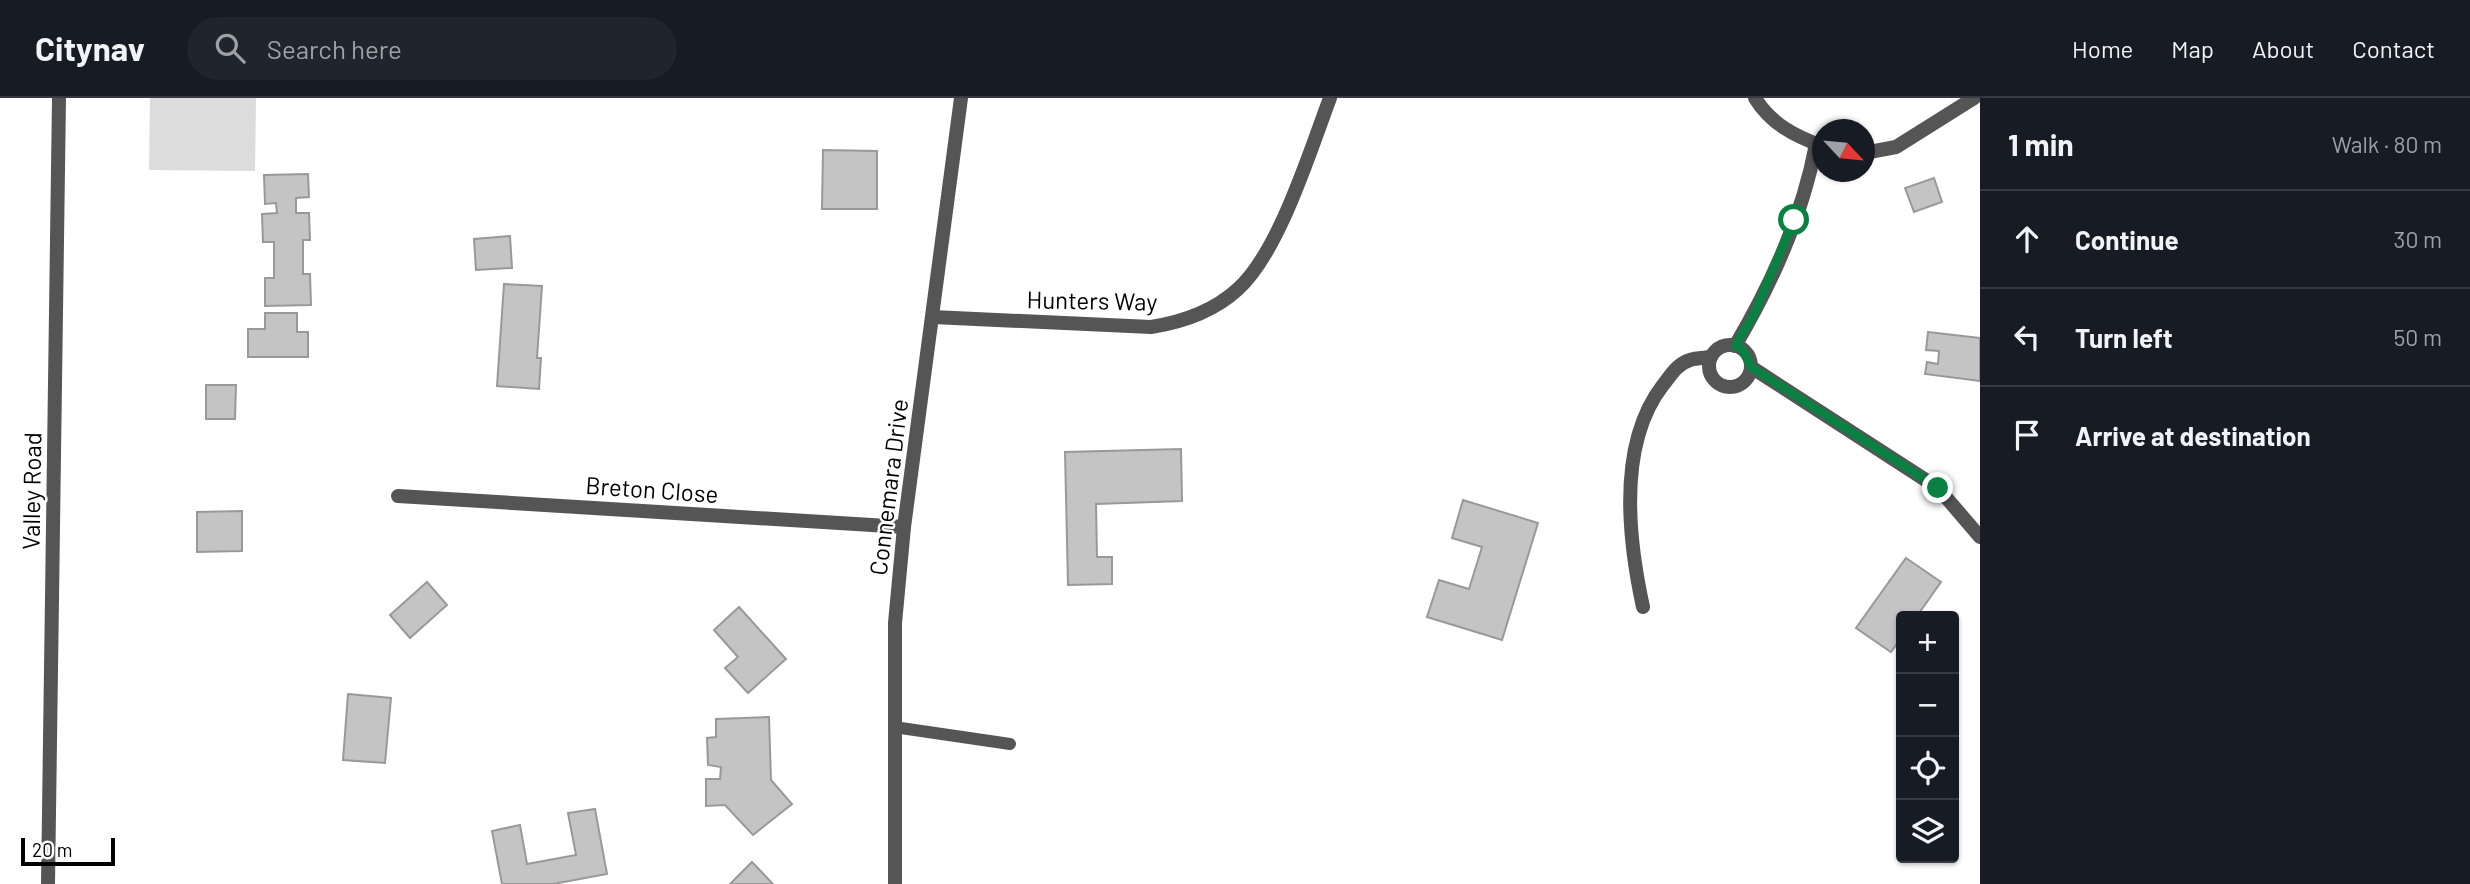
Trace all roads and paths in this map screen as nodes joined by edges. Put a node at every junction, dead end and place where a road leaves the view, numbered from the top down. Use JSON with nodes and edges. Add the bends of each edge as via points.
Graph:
{"nodes":[{"id":1,"x":59,"y":98,"type":"edge"},
{"id":2,"x":961,"y":98,"type":"edge"},
{"id":3,"x":1330,"y":98,"type":"edge"},
{"id":4,"x":1755,"y":98,"type":"edge"},
{"id":5,"x":1974,"y":98,"type":"edge"},
{"id":6,"x":1812,"y":142,"type":"edge"},
{"id":7,"x":1875,"y":151,"type":"edge"},
{"id":8,"x":1812,"y":170,"type":"edge"},
{"id":9,"x":933,"y":317,"type":"junction"},
{"id":10,"x":1735,"y":346,"type":"junction"},
{"id":11,"x":1711,"y":357,"type":"junction"},
{"id":12,"x":1751,"y":367,"type":"junction"},
{"id":13,"x":398,"y":496,"type":"dead end"},
{"id":14,"x":904,"y":527,"type":"junction"},
{"id":15,"x":1980,"y":537,"type":"edge"},
{"id":16,"x":1643,"y":607,"type":"dead end"},
{"id":17,"x":894,"y":727,"type":"junction"},
{"id":18,"x":1010,"y":744,"type":"dead end"},
{"id":19,"x":48,"y":884,"type":"edge"},
{"id":20,"x":895,"y":884,"type":"edge"}],
"edges":[{"from":1,"to":19,"type":"street","name":"Valley Road"},
{"from":2,"to":9,"type":"street","name":"Connemara Drive"},
{"from":3,"to":9,"type":"street","name":"Hunters Way","via":[[1287,208],[1253,273],[1203,313],[1151,327]]},
{"from":4,"to":6,"type":"street","via":[[1788,132]]},
{"from":5,"to":7,"type":"street","via":[[1896,147]]},
{"from":8,"to":10,"type":"street","via":[[1754,314]]},
{"from":9,"to":14,"type":"street","name":"Connemara Drive"},
{"from":10,"to":11,"type":"street","via":[[1726,345]]},
{"from":10,"to":12,"type":"street","via":[[1743,350]]},
{"from":11,"to":12,"type":"street","via":[[1710,375],[1724,387],[1742,383]]},
{"from":11,"to":16,"type":"street","via":[[1677,367],[1642,418],[1632,470],[1632,520]]},
{"from":12,"to":15,"type":"street","via":[[1938,488]]},
{"from":13,"to":14,"type":"street","name":"Breton Close"},
{"from":14,"to":17,"type":"street","name":"Connemara Drive","via":[[895,623]]},
{"from":17,"to":18,"type":"lane"},
{"from":17,"to":20,"type":"street","name":"Connemara Drive"}]}
